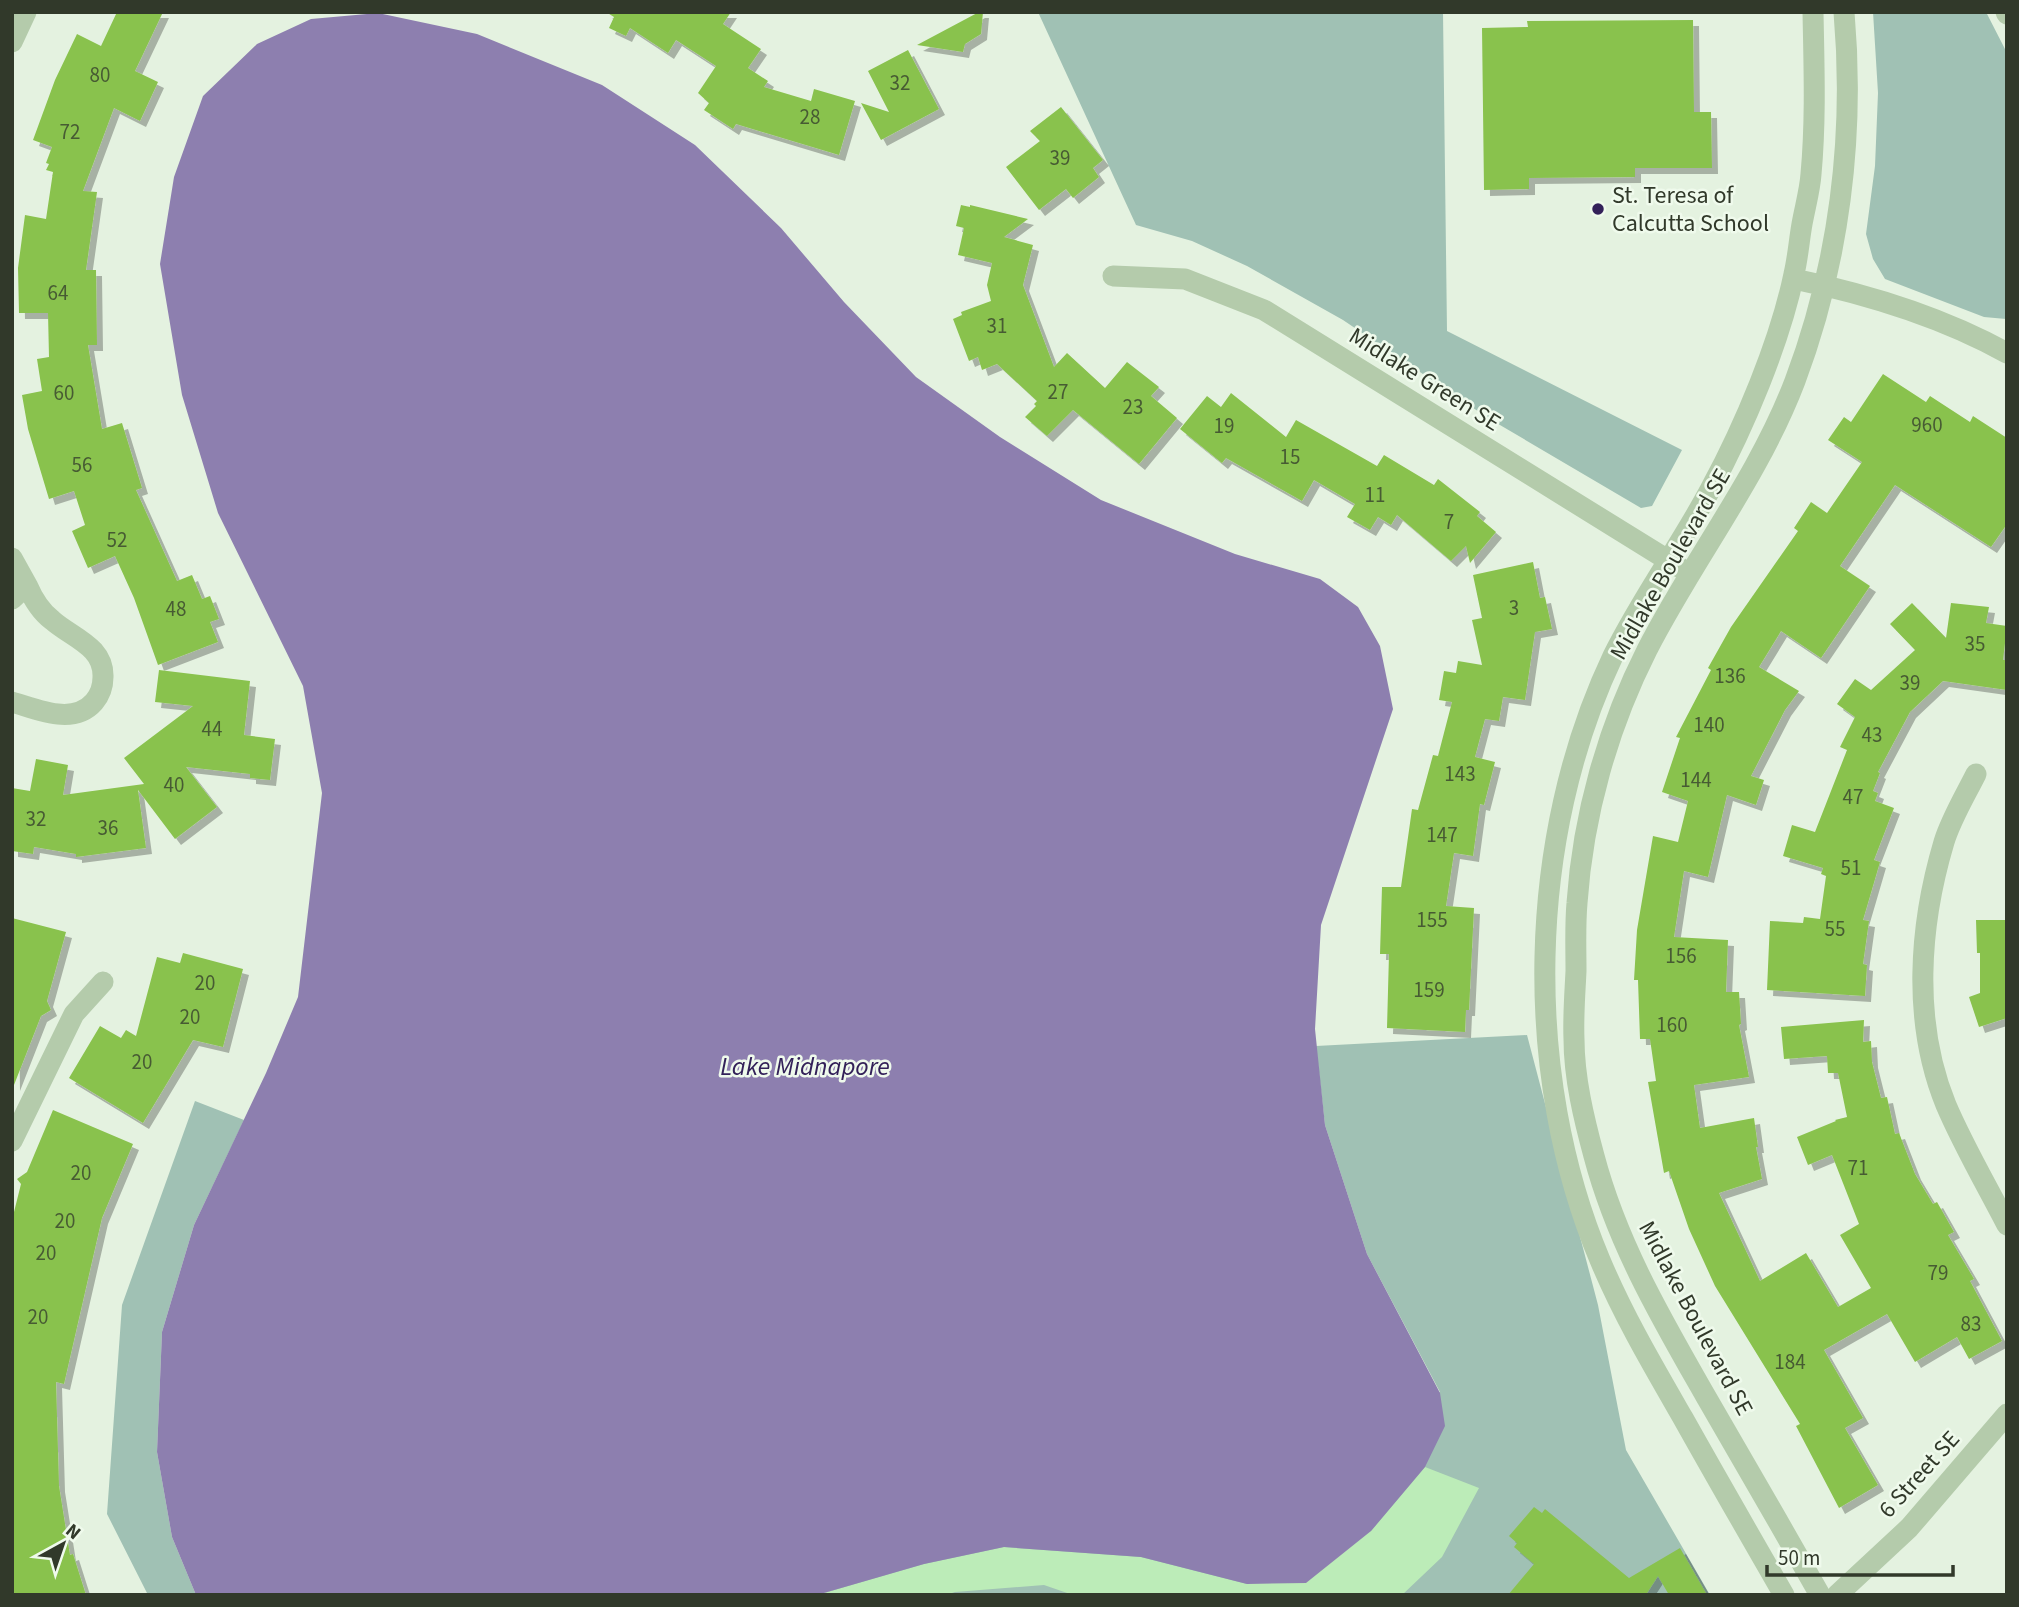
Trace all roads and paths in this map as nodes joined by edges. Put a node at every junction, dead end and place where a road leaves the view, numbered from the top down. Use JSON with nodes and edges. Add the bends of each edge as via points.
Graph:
{"nodes":[{"id":1,"x":26,"y":12,"type":"edge"},
{"id":2,"x":1813,"y":12,"type":"edge"},
{"id":3,"x":1844,"y":12,"type":"edge"},
{"id":4,"x":12,"y":42,"type":"edge"},
{"id":5,"x":1113,"y":276,"type":"dead end"},
{"id":6,"x":1794,"y":279,"type":"junction"},
{"id":7,"x":1825,"y":285,"type":"junction"},
{"id":8,"x":2007,"y":352,"type":"edge"},
{"id":9,"x":12,"y":558,"type":"edge"},
{"id":10,"x":1667,"y":560,"type":"junction"},
{"id":11,"x":1691,"y":575,"type":"junction"},
{"id":12,"x":20,"y":592,"type":"edge"},
{"id":13,"x":12,"y":702,"type":"edge"},
{"id":14,"x":1976,"y":774,"type":"dead end"},
{"id":15,"x":103,"y":982,"type":"dead end"},
{"id":16,"x":1549,"y":1042,"type":"junction"},
{"id":17,"x":1573,"y":1042,"type":"junction"},
{"id":18,"x":12,"y":1141,"type":"edge"},
{"id":19,"x":2007,"y":1225,"type":"edge"},
{"id":20,"x":1659,"y":1315,"type":"junction"},
{"id":21,"x":1632,"y":1330,"type":"junction"},
{"id":22,"x":2007,"y":1414,"type":"edge"},
{"id":23,"x":1784,"y":1595,"type":"edge"},
{"id":24,"x":1820,"y":1595,"type":"edge"},
{"id":25,"x":1837,"y":1595,"type":"edge"}],
"edges":[{"from":1,"to":4,"type":"street"},
{"from":2,"to":6,"type":"street","name":"Midlake Boulevard SE","via":[[1811,178]]},
{"from":3,"to":7,"type":"street","name":"Midlake Boulevard SE","via":[[1848,118],[1842,197]]},
{"from":5,"to":10,"type":"street","name":"Midlake Green SE","via":[[1185,279],[1264,310]]},
{"from":6,"to":7,"type":"street"},
{"from":6,"to":10,"type":"street","name":"Midlake Boulevard SE","via":[[1739,430],[1712,487]]},
{"from":7,"to":8,"type":"street","via":[[1922,315]]},
{"from":7,"to":11,"type":"street","name":"Midlake Boulevard SE","via":[[1775,428]]},
{"from":9,"to":12,"type":"street"},
{"from":10,"to":11,"type":"street","name":"Midlake Green SE"},
{"from":10,"to":16,"type":"street","name":"Midlake Boulevard SE","via":[[1612,658],[1565,793],[1548,891]]},
{"from":11,"to":17,"type":"street","name":"Midlake Boulevard SE","via":[[1646,652],[1619,713],[1599,776],[1577,903]]},
{"from":12,"to":13,"type":"street","via":[[49,619],[89,645],[101,662],[103,682],[93,703],[73,714]]},
{"from":14,"to":19,"type":"street","via":[[1945,840],[1924,930],[1923,993],[1931,1053],[1946,1104]]},
{"from":15,"to":18,"type":"street","via":[[74,1014]]},
{"from":16,"to":17,"type":"street"},
{"from":16,"to":21,"type":"street","name":"Midlake Boulevard SE","via":[[1561,1131],[1574,1184],[1598,1255]]},
{"from":17,"to":20,"type":"street","name":"Midlake Boulevard SE","via":[[1585,1121],[1606,1198]]},
{"from":20,"to":21,"type":"street"},
{"from":20,"to":24,"type":"street","name":"Midlake Boulevard SE"},
{"from":21,"to":23,"type":"street","name":"Midlake Boulevard SE"},
{"from":22,"to":25,"type":"street","name":"6 Street SE","via":[[1909,1528]]}]}
